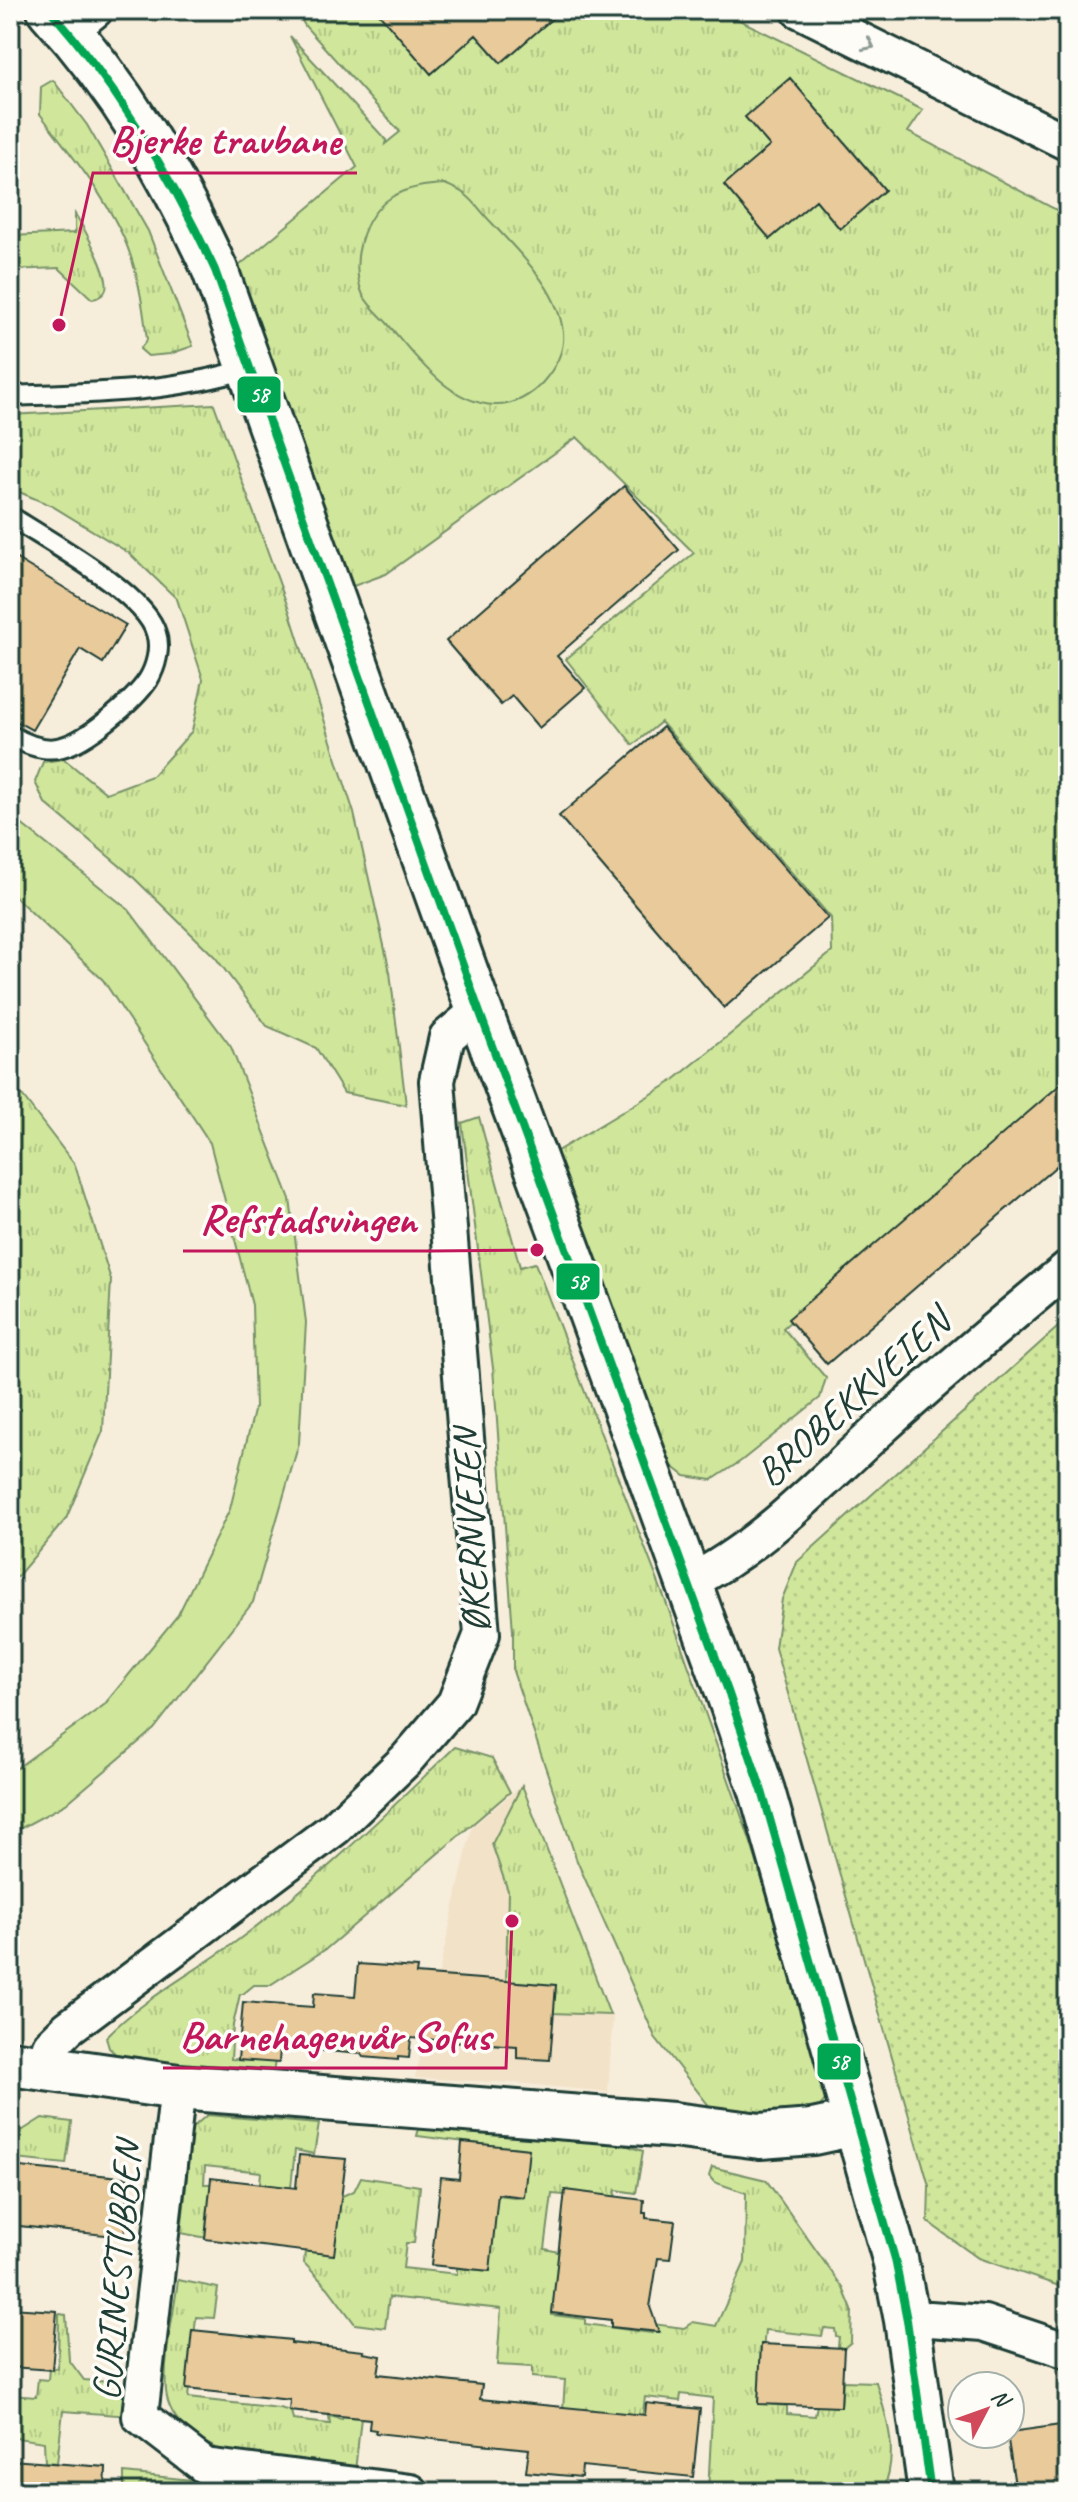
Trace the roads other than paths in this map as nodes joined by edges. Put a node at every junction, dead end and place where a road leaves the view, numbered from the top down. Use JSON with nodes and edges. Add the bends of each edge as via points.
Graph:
{"nodes":[{"id":1,"x":799,"y":10,"type":"edge"},
{"id":2,"x":71,"y":17,"type":"edge"},
{"id":3,"x":1068,"y":143,"type":"edge"},
{"id":4,"x":250,"y":368,"type":"junction"},
{"id":5,"x":10,"y":396,"type":"edge"},
{"id":6,"x":10,"y":516,"type":"edge"},
{"id":7,"x":10,"y":735,"type":"edge"},
{"id":8,"x":479,"y":1010,"type":"junction"},
{"id":9,"x":1068,"y":1268,"type":"edge"},
{"id":10,"x":688,"y":1583,"type":"junction"},
{"id":11,"x":27,"y":2065,"type":"edge"},
{"id":12,"x":178,"y":2087,"type":"junction"},
{"id":13,"x":855,"y":2123,"type":"junction"},
{"id":14,"x":907,"y":2320,"type":"junction"},
{"id":15,"x":1068,"y":2351,"type":"edge"},
{"id":16,"x":411,"y":2492,"type":"edge"},
{"id":17,"x":931,"y":2492,"type":"edge"}],
"edges":[{"from":1,"to":3,"type":"street","one_way":true},
{"from":2,"to":4,"type":"street","via":[[178,191],[215,270]]},
{"from":4,"to":5,"type":"lane","via":[[168,388]]},
{"from":4,"to":8,"type":"street"},
{"from":6,"to":7,"type":"lane","via":[[127,592],[156,633],[158,656],[148,680],[86,737],[62,748],[41,749]]},
{"from":8,"to":10,"type":"street"},
{"from":8,"to":11,"type":"street","name":"ØKERNVEIEN","via":[[447,1037],[437,1081],[482,1634],[455,1703],[406,1760],[335,1828],[68,2028]]},
{"from":9,"to":10,"type":"street","name":"BROBEKKVEIEN","via":[[934,1380],[778,1522],[737,1555]]},
{"from":10,"to":13,"type":"street","via":[[762,1791]]},
{"from":11,"to":12,"type":"street","name":"ØKERNVEIEN"},
{"from":12,"to":13,"type":"street","name":"ØKERNVEIEN","via":[[760,2136]]},
{"from":12,"to":16,"type":"street","name":"GURINESTUBBEN","via":[[140,2416],[205,2466]]},
{"from":13,"to":14,"type":"street"},
{"from":14,"to":15,"type":"street","via":[[984,2323]]},
{"from":14,"to":17,"type":"street"}]}
